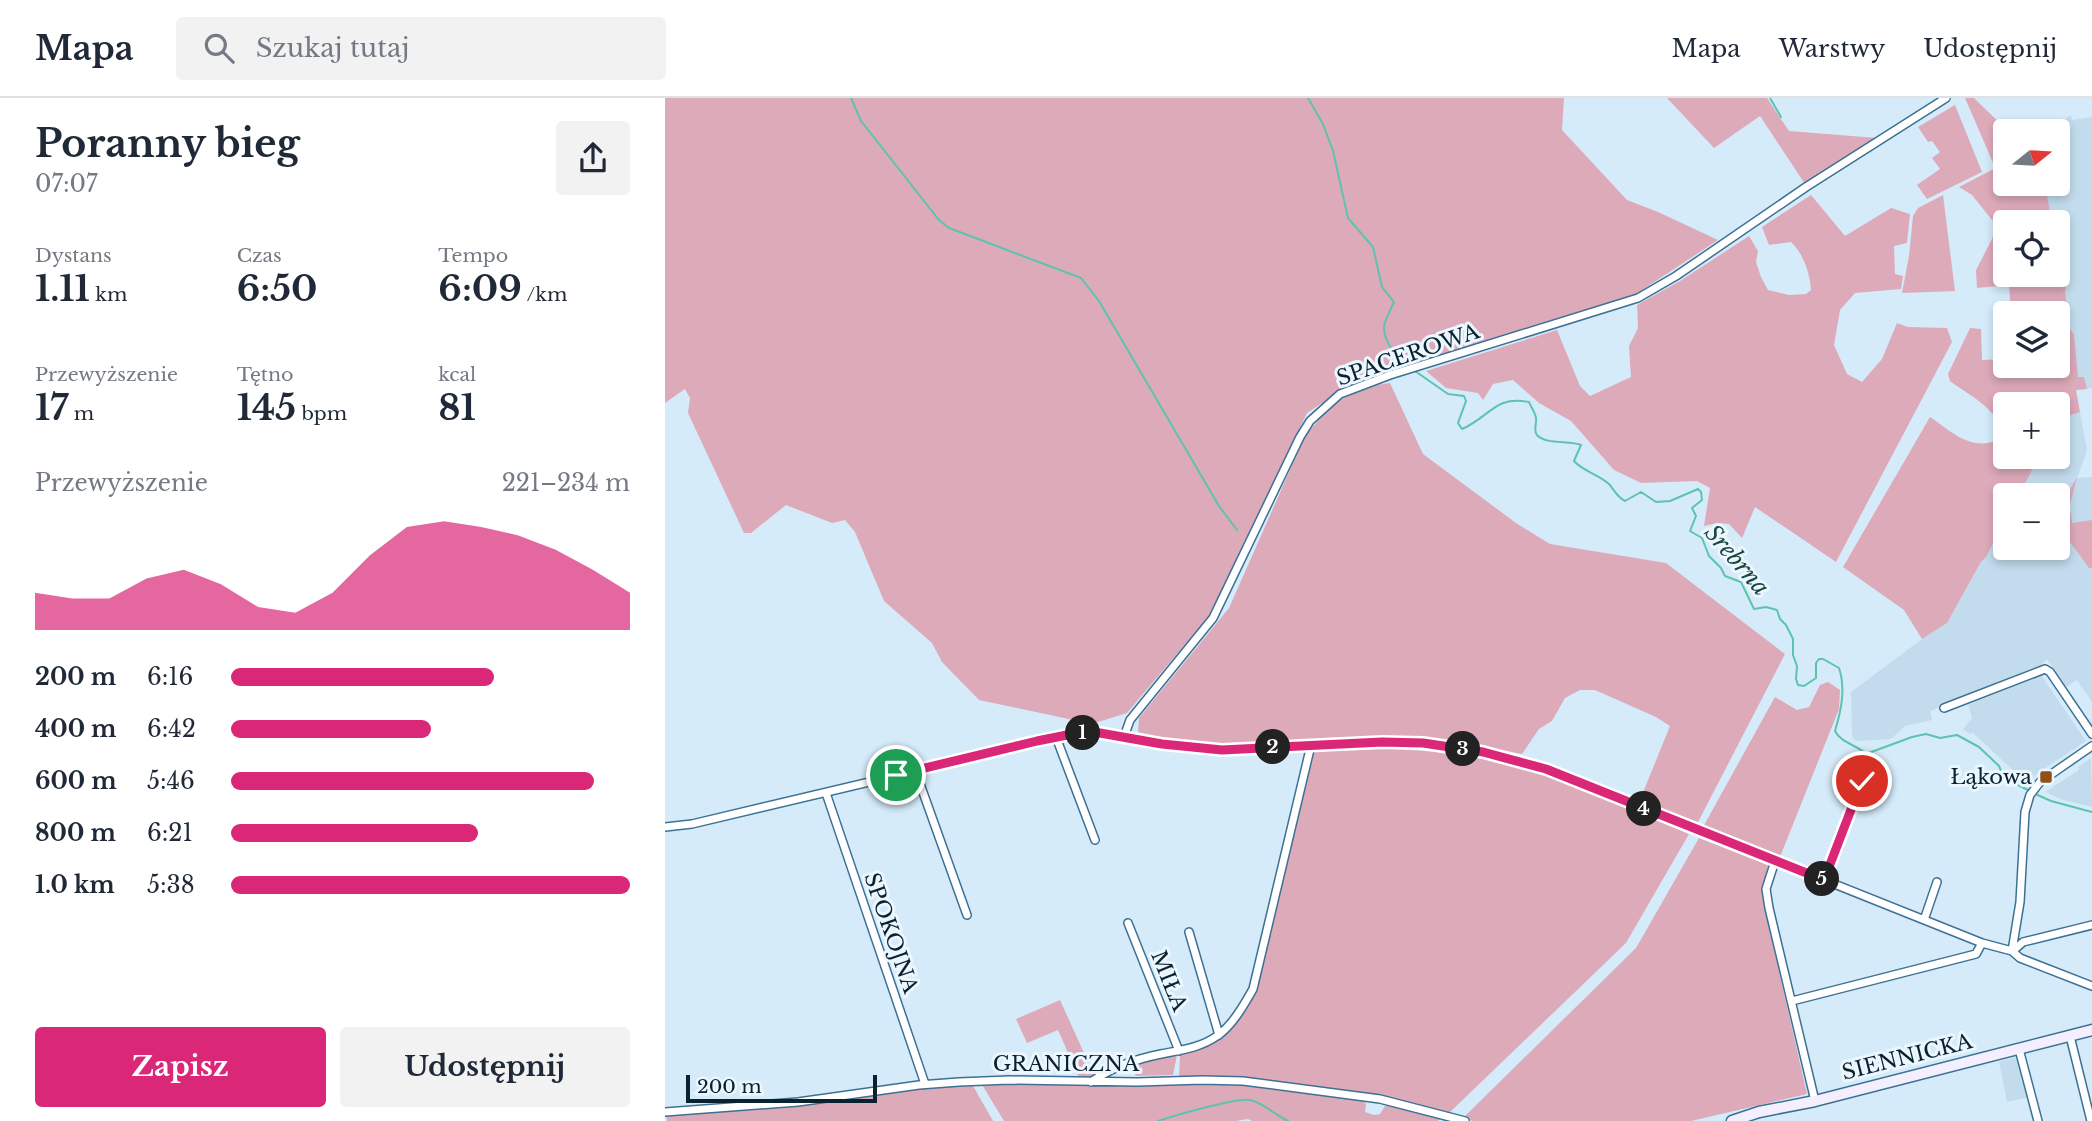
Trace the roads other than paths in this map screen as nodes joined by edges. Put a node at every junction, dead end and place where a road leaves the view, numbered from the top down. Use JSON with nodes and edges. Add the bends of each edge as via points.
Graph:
{"nodes":[{"id":1,"x":1946,"y":98,"type":"edge"},
{"id":2,"x":1944,"y":708,"type":"dead end"},
{"id":3,"x":2092,"y":734,"type":"edge"},
{"id":4,"x":1056,"y":737,"type":"junction"},
{"id":5,"x":1124,"y":737,"type":"junction"},
{"id":6,"x":1311,"y":745,"type":"junction"},
{"id":7,"x":2092,"y":747,"type":"edge"},
{"id":8,"x":915,"y":770,"type":"junction"},
{"id":9,"x":1862,"y":781,"type":"dead end"},
{"id":10,"x":826,"y":793,"type":"junction"},
{"id":11,"x":665,"y":827,"type":"edge"},
{"id":12,"x":1095,"y":840,"type":"dead end"},
{"id":13,"x":1779,"y":863,"type":"junction"},
{"id":14,"x":1824,"y":880,"type":"junction"},
{"id":15,"x":1937,"y":882,"type":"dead end"},
{"id":16,"x":967,"y":915,"type":"dead end"},
{"id":17,"x":1924,"y":920,"type":"junction"},
{"id":18,"x":1128,"y":923,"type":"dead end"},
{"id":19,"x":2092,"y":925,"type":"edge"},
{"id":20,"x":1189,"y":932,"type":"dead end"},
{"id":21,"x":1982,"y":943,"type":"junction"},
{"id":22,"x":2012,"y":951,"type":"junction"},
{"id":23,"x":2092,"y":986,"type":"edge"},
{"id":24,"x":1792,"y":1001,"type":"junction"},
{"id":25,"x":2092,"y":1030,"type":"edge"},
{"id":26,"x":1219,"y":1035,"type":"junction"},
{"id":27,"x":2070,"y":1036,"type":"junction"},
{"id":28,"x":2019,"y":1049,"type":"junction"},
{"id":29,"x":1179,"y":1051,"type":"junction"},
{"id":30,"x":1091,"y":1082,"type":"junction"},
{"id":31,"x":925,"y":1084,"type":"junction"},
{"id":32,"x":1815,"y":1101,"type":"junction"},
{"id":33,"x":665,"y":1112,"type":"edge"},
{"id":34,"x":1465,"y":1121,"type":"edge"},
{"id":35,"x":1732,"y":1121,"type":"edge"},
{"id":36,"x":2038,"y":1121,"type":"edge"},
{"id":37,"x":2091,"y":1121,"type":"edge"}],
"edges":[{"from":1,"to":5,"type":"street","name":"SPACEROWA","via":[[1637,298],[1340,394],[1310,421],[1300,437],[1213,618],[1130,720]]},
{"from":2,"to":3,"type":"street","via":[[2045,669]]},
{"from":4,"to":5,"type":"street","via":[[1084,733]]},
{"from":4,"to":8,"type":"street"},
{"from":4,"to":12,"type":"street"},
{"from":5,"to":6,"type":"street","via":[[1222,750]]},
{"from":6,"to":13,"type":"street","via":[[1402,742],[1483,752],[1546,769]]},
{"from":6,"to":26,"type":"street","via":[[1253,989]]},
{"from":7,"to":22,"type":"street","via":[[2035,786],[2028,800]]},
{"from":8,"to":10,"type":"street"},
{"from":8,"to":16,"type":"street"},
{"from":9,"to":14,"type":"street"},
{"from":10,"to":11,"type":"street"},
{"from":10,"to":31,"type":"street","name":"SPOKOJNA"},
{"from":13,"to":14,"type":"street"},
{"from":13,"to":24,"type":"street","via":[[1766,889]]},
{"from":14,"to":17,"type":"street"},
{"from":15,"to":17,"type":"street"},
{"from":17,"to":21,"type":"street"},
{"from":18,"to":29,"type":"street","name":"MIŁA"},
{"from":19,"to":22,"type":"street","via":[[2023,942]]},
{"from":20,"to":26,"type":"street"},
{"from":21,"to":22,"type":"street"},
{"from":21,"to":24,"type":"street","via":[[1973,954]]},
{"from":22,"to":23,"type":"street"},
{"from":24,"to":32,"type":"street"},
{"from":25,"to":27,"type":"main road","name":"SIENNICKA"},
{"from":26,"to":29,"type":"street"},
{"from":27,"to":28,"type":"main road","name":"SIENNICKA"},
{"from":27,"to":37,"type":"street"},
{"from":28,"to":32,"type":"main road","name":"SIENNICKA"},
{"from":28,"to":36,"type":"street"},
{"from":29,"to":30,"type":"street","via":[[1136,1060]]},
{"from":30,"to":31,"type":"street","name":"GRANICZNA"},
{"from":30,"to":34,"type":"street","name":"GRANICZNA","via":[[1243,1081],[1380,1099]]},
{"from":31,"to":33,"type":"street","name":"GRANICZNA","via":[[798,1102]]},
{"from":32,"to":35,"type":"main road","name":"SIENNICKA"}]}
